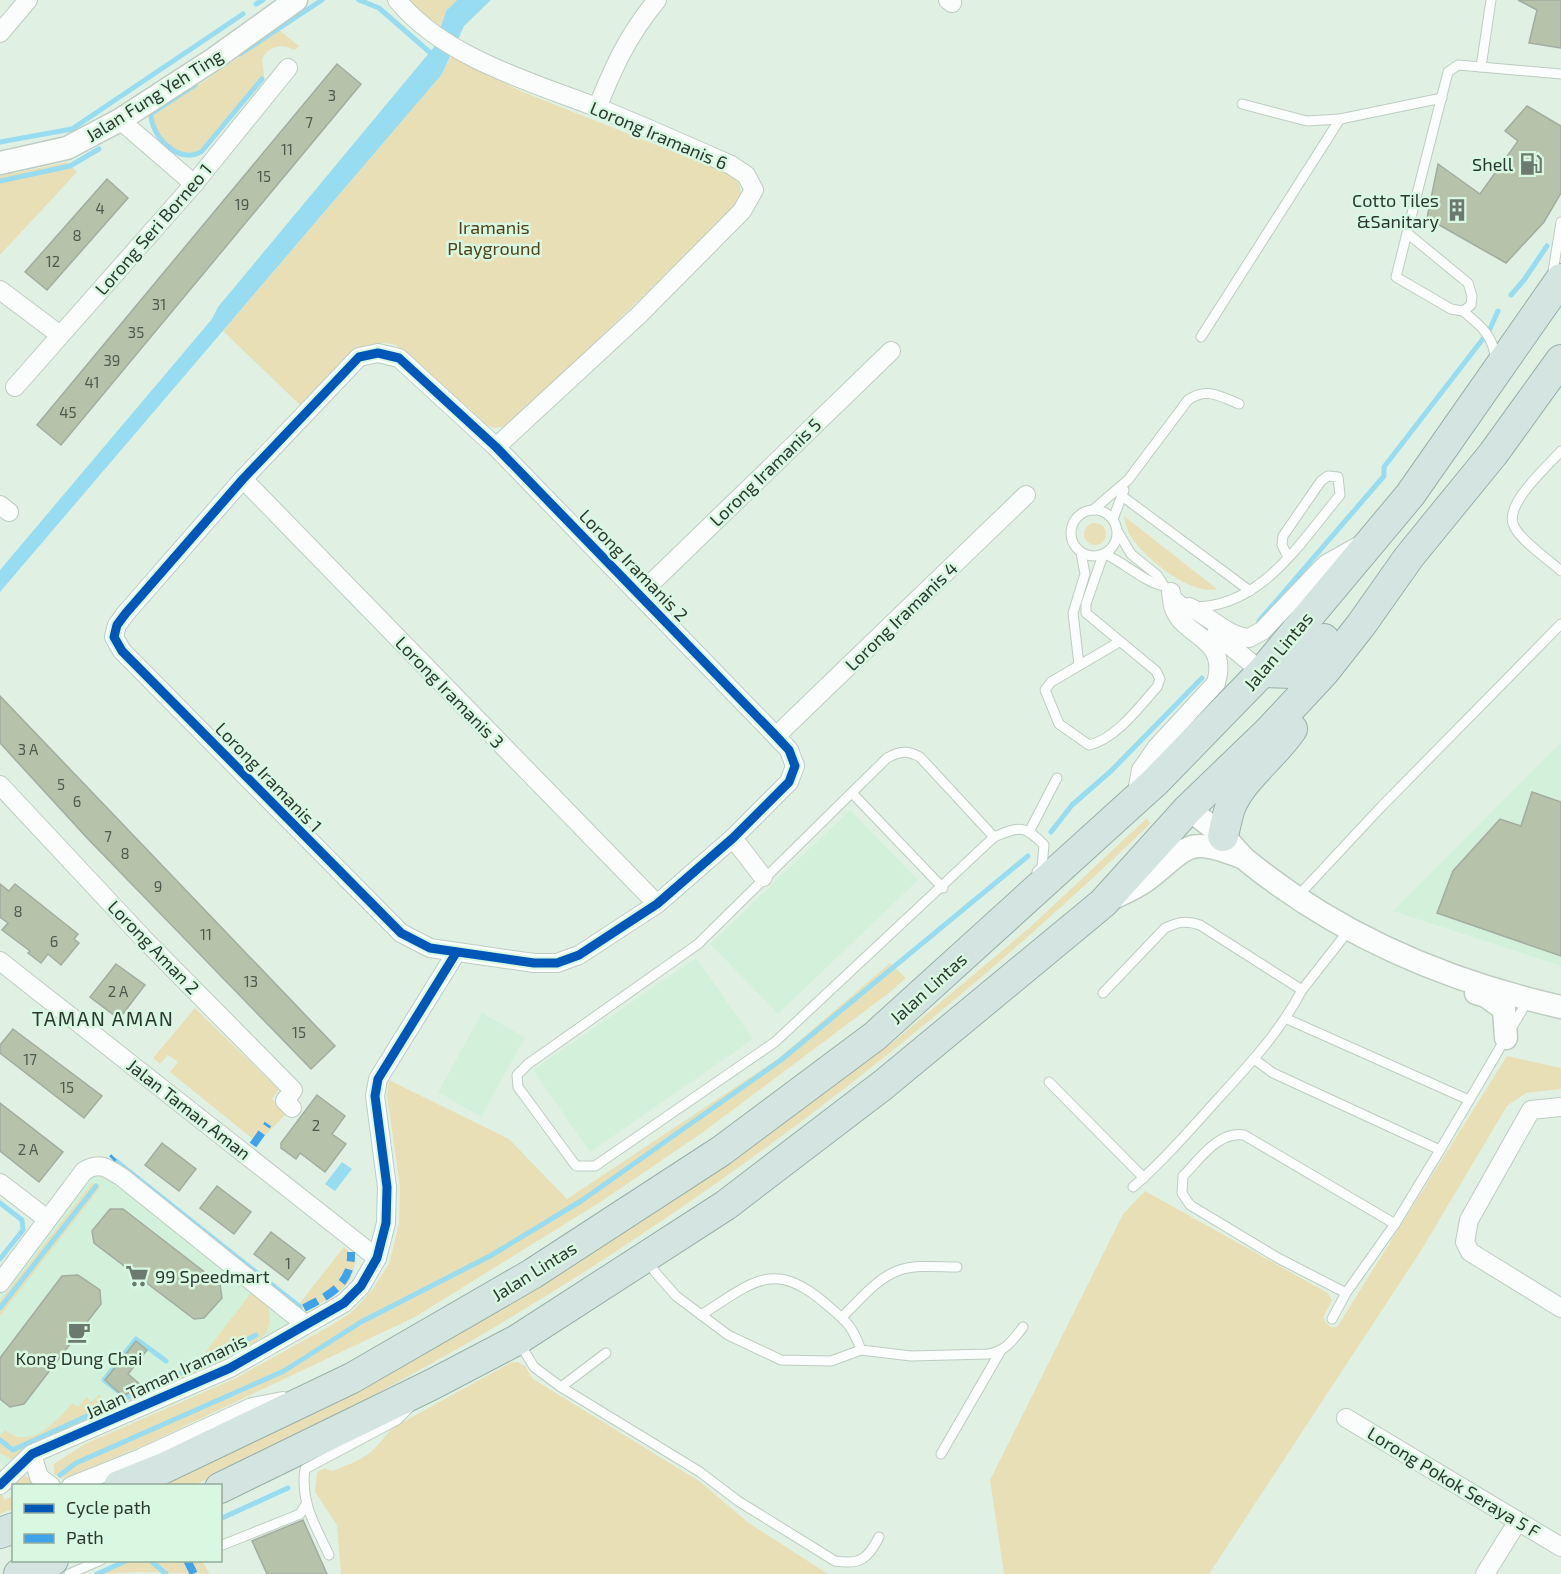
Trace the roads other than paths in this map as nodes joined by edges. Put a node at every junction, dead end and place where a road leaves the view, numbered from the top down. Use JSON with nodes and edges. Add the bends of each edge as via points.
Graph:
{"nodes":[{"id":1,"x":28,"y":0,"type":"edge"},
{"id":2,"x":296,"y":0,"type":"edge"},
{"id":3,"x":397,"y":0,"type":"edge"},
{"id":4,"x":657,"y":0,"type":"edge"},
{"id":5,"x":1491,"y":0,"type":"edge"},
{"id":6,"x":0,"y":33,"type":"edge"},
{"id":7,"x":1481,"y":67,"type":"junction"},
{"id":8,"x":288,"y":68,"type":"dead end"},
{"id":9,"x":1561,"y":74,"type":"edge"},
{"id":10,"x":1442,"y":98,"type":"junction"},
{"id":11,"x":1242,"y":104,"type":"dead end"},
{"id":12,"x":597,"y":108,"type":"junction"},
{"id":13,"x":1340,"y":119,"type":"junction"},
{"id":14,"x":120,"y":120,"type":"junction"},
{"id":15,"x":0,"y":163,"type":"edge"},
{"id":16,"x":194,"y":184,"type":"junction"},
{"id":17,"x":1561,"y":222,"type":"edge"},
{"id":18,"x":1407,"y":233,"type":"junction"},
{"id":19,"x":1555,"y":288,"type":"edge"},
{"id":20,"x":0,"y":290,"type":"edge"},
{"id":21,"x":1463,"y":311,"type":"junction"},
{"id":22,"x":60,"y":335,"type":"junction"},
{"id":23,"x":1202,"y":337,"type":"dead end"},
{"id":24,"x":891,"y":351,"type":"dead end"},
{"id":25,"x":359,"y":357,"type":"joint"},
{"id":26,"x":1561,"y":360,"type":"edge"},
{"id":27,"x":1495,"y":374,"type":"junction"},
{"id":28,"x":15,"y":387,"type":"dead end"},
{"id":29,"x":1541,"y":387,"type":"junction"},
{"id":30,"x":1239,"y":404,"type":"dead end"},
{"id":31,"x":496,"y":447,"type":"junction"},
{"id":32,"x":1561,"y":452,"type":"edge"},
{"id":33,"x":243,"y":479,"type":"junction"},
{"id":34,"x":1128,"y":480,"type":"junction"},
{"id":35,"x":1026,"y":495,"type":"dead end"},
{"id":36,"x":1122,"y":496,"type":"junction"},
{"id":37,"x":1093,"y":510,"type":"junction"},
{"id":38,"x":1113,"y":519,"type":"junction"},
{"id":39,"x":1118,"y":532,"type":"junction"},
{"id":40,"x":1372,"y":538,"type":"junction"},
{"id":41,"x":1081,"y":553,"type":"junction"},
{"id":42,"x":1104,"y":555,"type":"junction"},
{"id":43,"x":1288,"y":557,"type":"junction"},
{"id":44,"x":1561,"y":571,"type":"edge"},
{"id":45,"x":1168,"y":589,"type":"junction"},
{"id":46,"x":1250,"y":591,"type":"junction"},
{"id":47,"x":640,"y":594,"type":"junction"},
{"id":48,"x":1189,"y":607,"type":"junction"},
{"id":49,"x":1561,"y":624,"type":"edge"},
{"id":50,"x":1119,"y":642,"type":"junction"},
{"id":51,"x":1079,"y":665,"type":"junction"},
{"id":52,"x":1262,"y":672,"type":"junction"},
{"id":53,"x":1324,"y":672,"type":"junction"},
{"id":54,"x":776,"y":736,"type":"junction"},
{"id":55,"x":1057,"y":778,"type":"dead end"},
{"id":56,"x":0,"y":785,"type":"edge"},
{"id":57,"x":852,"y":793,"type":"junction"},
{"id":58,"x":1136,"y":797,"type":"junction"},
{"id":59,"x":1188,"y":809,"type":"junction"},
{"id":60,"x":1030,"y":830,"type":"junction"},
{"id":61,"x":1223,"y":836,"type":"junction"},
{"id":62,"x":994,"y":837,"type":"junction"},
{"id":63,"x":734,"y":838,"type":"junction"},
{"id":64,"x":1245,"y":859,"type":"junction"},
{"id":65,"x":764,"y":877,"type":"junction"},
{"id":66,"x":1026,"y":881,"type":"dead end"},
{"id":67,"x":943,"y":888,"type":"junction"},
{"id":68,"x":1297,"y":897,"type":"junction"},
{"id":69,"x":1103,"y":903,"type":"junction"},
{"id":70,"x":657,"y":904,"type":"junction"},
{"id":71,"x":1349,"y":930,"type":"junction"},
{"id":72,"x":456,"y":953,"type":"junction"},
{"id":73,"x":0,"y":961,"type":"edge"},
{"id":74,"x":1432,"y":969,"type":"junction"},
{"id":75,"x":1302,"y":990,"type":"junction"},
{"id":76,"x":1103,"y":993,"type":"dead end"},
{"id":77,"x":1528,"y":1000,"type":"junction"},
{"id":78,"x":1561,"y":1007,"type":"edge"},
{"id":79,"x":1287,"y":1019,"type":"junction"},
{"id":80,"x":875,"y":1036,"type":"junction"},
{"id":81,"x":1506,"y":1038,"type":"junction"},
{"id":82,"x":1254,"y":1059,"type":"junction"},
{"id":83,"x":1048,"y":1082,"type":"dead end"},
{"id":84,"x":1469,"y":1100,"type":"junction"},
{"id":85,"x":1561,"y":1107,"type":"edge"},
{"id":86,"x":292,"y":1108,"type":"dead end"},
{"id":87,"x":1440,"y":1150,"type":"junction"},
{"id":88,"x":1144,"y":1178,"type":"junction"},
{"id":89,"x":0,"y":1183,"type":"edge"},
{"id":90,"x":1133,"y":1187,"type":"dead end"},
{"id":91,"x":47,"y":1219,"type":"junction"},
{"id":92,"x":1395,"y":1224,"type":"junction"},
{"id":93,"x":646,"y":1255,"type":"junction"},
{"id":94,"x":377,"y":1258,"type":"junction"},
{"id":95,"x":957,"y":1267,"type":"dead end"},
{"id":96,"x":0,"y":1283,"type":"edge"},
{"id":97,"x":1346,"y":1293,"type":"junction"},
{"id":98,"x":1561,"y":1308,"type":"edge"},
{"id":99,"x":701,"y":1315,"type":"junction"},
{"id":100,"x":843,"y":1316,"type":"junction"},
{"id":101,"x":1332,"y":1319,"type":"dead end"},
{"id":102,"x":305,"y":1324,"type":"junction"},
{"id":103,"x":1023,"y":1327,"type":"dead end"},
{"id":104,"x":517,"y":1340,"type":"junction"},
{"id":105,"x":861,"y":1350,"type":"junction"},
{"id":106,"x":1000,"y":1352,"type":"junction"},
{"id":107,"x":606,"y":1353,"type":"dead end"},
{"id":108,"x":433,"y":1384,"type":"junction"},
{"id":109,"x":561,"y":1387,"type":"junction"},
{"id":110,"x":312,"y":1396,"type":"junction"},
{"id":111,"x":1346,"y":1418,"type":"dead end"},
{"id":112,"x":32,"y":1454,"type":"junction"},
{"id":113,"x":941,"y":1454,"type":"dead end"},
{"id":114,"x":4,"y":1473,"type":"edge"},
{"id":115,"x":50,"y":1484,"type":"edge"},
{"id":116,"x":74,"y":1484,"type":"edge"},
{"id":117,"x":122,"y":1484,"type":"edge"},
{"id":118,"x":222,"y":1487,"type":"edge"},
{"id":119,"x":305,"y":1506,"type":"junction"},
{"id":120,"x":1518,"y":1521,"type":"junction"},
{"id":121,"x":879,"y":1538,"type":"dead end"},
{"id":122,"x":222,"y":1545,"type":"edge"},
{"id":123,"x":1561,"y":1546,"type":"edge"},
{"id":124,"x":329,"y":1555,"type":"dead end"},
{"id":125,"x":48,"y":1562,"type":"edge"},
{"id":126,"x":96,"y":1562,"type":"edge"},
{"id":127,"x":19,"y":1574,"type":"edge"},
{"id":128,"x":69,"y":1574,"type":"edge"},
{"id":129,"x":1485,"y":1574,"type":"edge"}],
"edges":[{"from":1,"to":6,"type":"street"},
{"from":2,"to":14,"type":"street","name":"Jalan Fung Yeh Ting"},
{"from":3,"to":12,"type":"street","name":"Lorong Iramanis 6","via":[[431,34],[524,82]]},
{"from":4,"to":12,"type":"street","via":[[619,53]]},
{"from":5,"to":7,"type":"lane"},
{"from":7,"to":9,"type":"lane"},
{"from":7,"to":10,"type":"lane","via":[[1453,68],[1448,72]]},
{"from":8,"to":16,"type":"street","name":"Lorong Seri Borneo 1"},
{"from":10,"to":13,"type":"lane"},
{"from":10,"to":18,"type":"lane"},
{"from":11,"to":13,"type":"lane","via":[[1307,121]]},
{"from":12,"to":31,"type":"street","name":"Lorong Iramanis 6","via":[[731,165],[746,175],[754,190],[742,211],[639,315]]},
{"from":13,"to":23,"type":"lane"},
{"from":14,"to":15,"type":"street","name":"Jalan Fung Yeh Ting","via":[[67,148]]},
{"from":14,"to":16,"type":"street"},
{"from":16,"to":22,"type":"street","name":"Lorong Seri Borneo 1"},
{"from":17,"to":19,"type":"lane"},
{"from":18,"to":21,"type":"lane","via":[[1468,283],[1471,305]]},
{"from":18,"to":21,"type":"lane","via":[[1396,277],[1451,309]]},
{"from":19,"to":27,"type":"highway","name":"Jalan Lintas"},
{"from":20,"to":22,"type":"street"},
{"from":21,"to":27,"type":"lane","via":[[1483,328],[1495,346]]},
{"from":22,"to":28,"type":"street","name":"Lorong Seri Borneo 1"},
{"from":24,"to":47,"type":"street","name":"Lorong Iramanis 5"},
{"from":25,"to":31,"type":"street","name":"Lorong Iramanis 2","via":[[378,353],[399,358]]},
{"from":25,"to":33,"type":"street","name":"Lorong Iramanis 1"},
{"from":26,"to":29,"type":"highway"},
{"from":27,"to":40,"type":"highway","name":"Jalan Lintas","via":[[1410,495]]},
{"from":29,"to":52,"type":"highway","via":[[1485,441],[1304,663],[1293,673]]},
{"from":29,"to":53,"type":"highway"},
{"from":30,"to":34,"type":"lane","via":[[1211,392],[1197,393]]},
{"from":31,"to":47,"type":"street","name":"Lorong Iramanis 2"},
{"from":32,"to":44,"type":"lane","via":[[1516,502],[1511,514],[1514,527]]},
{"from":33,"to":70,"type":"street","name":"Lorong Iramanis 3"},
{"from":33,"to":72,"type":"street","name":"Lorong Iramanis 1","via":[[126,613],[114,637],[131,659],[401,933],[430,948]]},
{"from":34,"to":36,"type":"lane"},
{"from":34,"to":37,"type":"lane"},
{"from":35,"to":54,"type":"street","name":"Lorong Iramanis 4"},
{"from":36,"to":38,"type":"lane"},
{"from":36,"to":46,"type":"lane"},
{"from":37,"to":38,"type":"lane"},
{"from":37,"to":41,"type":"lane","via":[[1079,515],[1071,527],[1072,542]]},
{"from":38,"to":39,"type":"lane"},
{"from":39,"to":42,"type":"lane","via":[[1114,546]]},
{"from":39,"to":45,"type":"lane","via":[[1131,554]]},
{"from":40,"to":48,"type":"street","via":[[1326,564],[1262,631],[1249,638],[1230,634],[1206,614]]},
{"from":40,"to":52,"type":"highway","name":"Jalan Lintas"},
{"from":41,"to":42,"type":"lane"},
{"from":41,"to":51,"type":"lane","via":[[1084,574],[1073,613]]},
{"from":42,"to":45,"type":"lane"},
{"from":42,"to":50,"type":"lane","via":[[1086,613]]},
{"from":43,"to":43,"type":"lane","via":[[1340,495],[1338,477],[1328,476],[1321,481],[1283,536],[1282,545]]},
{"from":43,"to":46,"type":"lane"},
{"from":45,"to":48,"type":"lane"},
{"from":45,"to":58,"type":"street","via":[[1175,612],[1210,645],[1220,671],[1216,683],[1141,770]]},
{"from":46,"to":48,"type":"lane","via":[[1221,606]]},
{"from":47,"to":54,"type":"street","name":"Lorong Iramanis 2"},
{"from":48,"to":52,"type":"street"},
{"from":49,"to":68,"type":"lane"},
{"from":50,"to":51,"type":"lane"},
{"from":50,"to":51,"type":"lane","via":[[1156,671],[1160,679],[1118,728],[1099,743],[1089,745],[1059,724],[1045,690]]},
{"from":52,"to":58,"type":"highway","name":"Jalan Lintas"},
{"from":53,"to":59,"type":"highway"},
{"from":53,"to":61,"type":"highway","via":[[1312,699],[1285,740],[1234,800]]},
{"from":54,"to":63,"type":"street","name":"Lorong Iramanis 2","via":[[789,750],[795,766],[789,782]]},
{"from":55,"to":60,"type":"lane"},
{"from":56,"to":86,"type":"street","name":"Lorong Aman 2","via":[[293,1090],[285,1101]]},
{"from":57,"to":62,"type":"lane","via":[[887,758],[910,752],[920,757]]},
{"from":57,"to":65,"type":"lane"},
{"from":57,"to":67,"type":"lane"},
{"from":58,"to":80,"type":"highway","name":"Jalan Lintas","via":[[976,937]]},
{"from":59,"to":61,"type":"street"},
{"from":59,"to":69,"type":"highway"},
{"from":59,"to":80,"type":"highway","via":[[1171,797],[1158,798],[967,975],[900,1029]]},
{"from":60,"to":62,"type":"lane","via":[[1014,828]]},
{"from":60,"to":66,"type":"lane","via":[[1044,845],[1042,867]]},
{"from":61,"to":64,"type":"street"},
{"from":62,"to":67,"type":"lane"},
{"from":63,"to":65,"type":"street"},
{"from":63,"to":70,"type":"street","name":"Lorong Iramanis 1"},
{"from":64,"to":68,"type":"street"},
{"from":64,"to":69,"type":"street","via":[[1197,845],[1181,850],[1146,881]]},
{"from":65,"to":67,"type":"lane","via":[[698,944],[517,1075],[518,1087],[576,1166],[595,1166],[775,1042]]},
{"from":68,"to":71,"type":"street"},
{"from":69,"to":93,"type":"highway","via":[[970,1015],[793,1155],[726,1205]]},
{"from":70,"to":72,"type":"street","name":"Lorong Iramanis 1","via":[[579,955],[557,963]]},
{"from":71,"to":74,"type":"street"},
{"from":71,"to":75,"type":"lane"},
{"from":72,"to":94,"type":"street","name":"Jalan Taman Iramanis","via":[[378,1079],[375,1096],[387,1187],[386,1223]]},
{"from":73,"to":94,"type":"street","name":"Jalan Taman Aman"},
{"from":74,"to":77,"type":"street"},
{"from":74,"to":81,"type":"street","via":[[1458,987],[1486,996],[1504,1009]]},
{"from":75,"to":76,"type":"lane","via":[[1190,921],[1166,928]]},
{"from":75,"to":79,"type":"lane"},
{"from":77,"to":78,"type":"street"},
{"from":77,"to":81,"type":"lane"},
{"from":79,"to":82,"type":"lane"},
{"from":79,"to":84,"type":"lane"},
{"from":80,"to":110,"type":"highway","name":"Jalan Lintas","via":[[722,1151],[532,1274],[352,1378]]},
{"from":81,"to":84,"type":"lane"},
{"from":82,"to":87,"type":"lane","via":[[1273,1072]]},
{"from":82,"to":88,"type":"lane"},
{"from":83,"to":88,"type":"lane"},
{"from":84,"to":87,"type":"lane"},
{"from":85,"to":98,"type":"street","via":[[1531,1110],[1468,1220],[1465,1242],[1470,1252]]},
{"from":87,"to":92,"type":"lane"},
{"from":88,"to":90,"type":"lane"},
{"from":89,"to":91,"type":"street"},
{"from":91,"to":96,"type":"street"},
{"from":91,"to":102,"type":"street","via":[[84,1171],[102,1165]]},
{"from":92,"to":97,"type":"lane"},
{"from":92,"to":97,"type":"lane","via":[[1244,1135],[1233,1133],[1221,1138],[1184,1176],[1182,1193],[1190,1204],[1278,1258]]},
{"from":93,"to":99,"type":"lane","via":[[676,1296]]},
{"from":93,"to":104,"type":"highway"},
{"from":94,"to":102,"type":"street","name":"Jalan Taman Iramanis","via":[[362,1286],[344,1303]]},
{"from":95,"to":100,"type":"lane","via":[[897,1271]]},
{"from":97,"to":101,"type":"lane"},
{"from":99,"to":100,"type":"lane","via":[[761,1280],[779,1277],[799,1283]]},
{"from":99,"to":105,"type":"lane","via":[[728,1335],[781,1360],[831,1361]]},
{"from":100,"to":105,"type":"lane","via":[[854,1330]]},
{"from":102,"to":112,"type":"street","name":"Jalan Taman Iramanis","via":[[231,1368]]},
{"from":103,"to":106,"type":"lane"},
{"from":104,"to":108,"type":"highway"},
{"from":104,"to":109,"type":"lane","via":[[534,1367]]},
{"from":105,"to":106,"type":"lane","via":[[911,1356]]},
{"from":106,"to":113,"type":"lane"},
{"from":107,"to":109,"type":"lane"},
{"from":108,"to":118,"type":"highway"},
{"from":108,"to":119,"type":"lane","via":[[398,1420],[305,1469]]},
{"from":109,"to":121,"type":"lane","via":[[835,1561],[852,1563],[870,1555]]},
{"from":110,"to":116,"type":"street","via":[[252,1407]]},
{"from":110,"to":117,"type":"highway","name":"Jalan Lintas","via":[[164,1468]]},
{"from":111,"to":120,"type":"street","name":"Lorong Pokok Seraya 5 F"},
{"from":112,"to":114,"type":"street","name":"Jalan Taman Iramanis"},
{"from":112,"to":115,"type":"street","via":[[39,1477]]},
{"from":119,"to":122,"type":"lane","via":[[300,1514]]},
{"from":119,"to":124,"type":"lane"},
{"from":120,"to":123,"type":"street","name":"Lorong Pokok Seraya 5 F"},
{"from":120,"to":129,"type":"street"},
{"from":125,"to":127,"type":"highway"},
{"from":126,"to":128,"type":"lane"}]}
